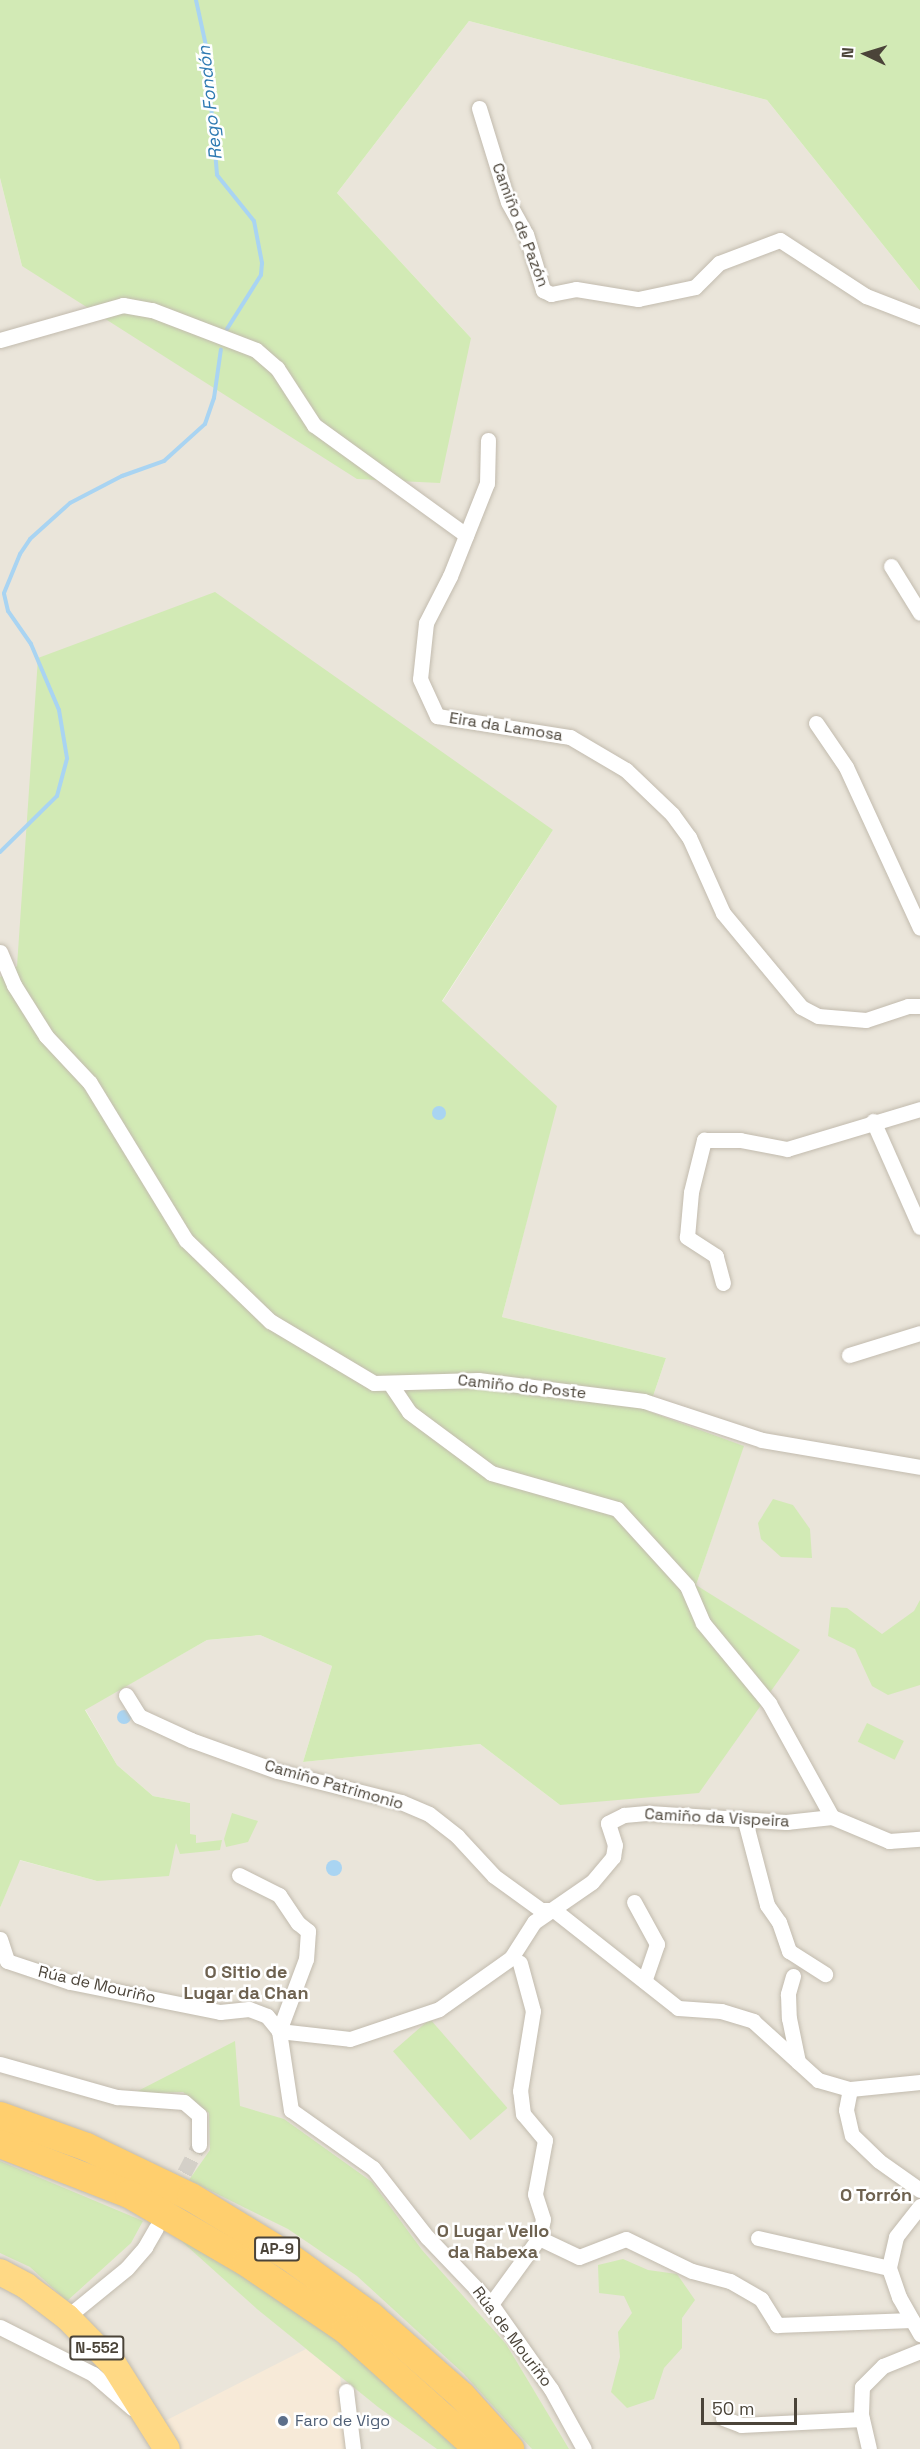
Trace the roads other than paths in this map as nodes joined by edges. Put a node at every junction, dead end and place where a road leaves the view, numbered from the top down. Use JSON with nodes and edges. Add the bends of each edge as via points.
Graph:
{"nodes":[{"id":1,"x":478,"y":108,"type":"dead end"},
{"id":2,"x":920,"y":317,"type":"edge"},
{"id":3,"x":0,"y":340,"type":"edge"},
{"id":4,"x":488,"y":440,"type":"dead end"},
{"id":5,"x":466,"y":535,"type":"junction"},
{"id":6,"x":891,"y":566,"type":"dead end"},
{"id":7,"x":920,"y":613,"type":"edge"},
{"id":8,"x":816,"y":723,"type":"dead end"},
{"id":9,"x":920,"y":928,"type":"edge"},
{"id":10,"x":0,"y":952,"type":"edge"},
{"id":11,"x":920,"y":1006,"type":"edge"},
{"id":12,"x":920,"y":1109,"type":"edge"},
{"id":13,"x":873,"y":1121,"type":"junction"},
{"id":14,"x":920,"y":1227,"type":"edge"},
{"id":15,"x":723,"y":1283,"type":"dead end"},
{"id":16,"x":920,"y":1332,"type":"edge"},
{"id":17,"x":849,"y":1355,"type":"dead end"},
{"id":18,"x":392,"y":1385,"type":"junction"},
{"id":19,"x":920,"y":1467,"type":"edge"},
{"id":20,"x":126,"y":1695,"type":"dead end"},
{"id":21,"x":832,"y":1817,"type":"junction"},
{"id":22,"x":746,"y":1821,"type":"junction"},
{"id":23,"x":920,"y":1839,"type":"edge"},
{"id":24,"x":239,"y":1875,"type":"dead end"},
{"id":25,"x":634,"y":1902,"type":"dead end"},
{"id":26,"x":554,"y":1910,"type":"junction"},
{"id":27,"x":0,"y":1940,"type":"edge"},
{"id":28,"x":520,"y":1963,"type":"dead end"},
{"id":29,"x":825,"y":1974,"type":"dead end"},
{"id":30,"x":793,"y":1976,"type":"dead end"},
{"id":31,"x":644,"y":1981,"type":"junction"},
{"id":32,"x":279,"y":2031,"type":"junction"},
{"id":33,"x":798,"y":2062,"type":"junction"},
{"id":34,"x":0,"y":2064,"type":"edge"},
{"id":35,"x":920,"y":2082,"type":"edge"},
{"id":36,"x":850,"y":2090,"type":"junction"},
{"id":37,"x":0,"y":2115,"type":"edge"},
{"id":38,"x":0,"y":2144,"type":"edge"},
{"id":39,"x":199,"y":2145,"type":"tunnel mouth"},
{"id":40,"x":920,"y":2190,"type":"edge"},
{"id":41,"x":920,"y":2206,"type":"edge"},
{"id":42,"x":156,"y":2228,"type":"dead end"},
{"id":43,"x":539,"y":2238,"type":"junction"},
{"id":44,"x":758,"y":2238,"type":"dead end"},
{"id":45,"x":889,"y":2268,"type":"junction"},
{"id":46,"x":0,"y":2272,"type":"edge"},
{"id":47,"x":491,"y":2304,"type":"junction"},
{"id":48,"x":67,"y":2317,"type":"junction"},
{"id":49,"x":912,"y":2320,"type":"junction"},
{"id":50,"x":0,"y":2327,"type":"edge"},
{"id":51,"x":920,"y":2334,"type":"edge"},
{"id":52,"x":920,"y":2350,"type":"edge"},
{"id":53,"x":346,"y":2391,"type":"dead end"},
{"id":54,"x":723,"y":2418,"type":"dead end"},
{"id":55,"x":862,"y":2419,"type":"junction"},
{"id":56,"x":152,"y":2423,"type":"junction"},
{"id":57,"x":167,"y":2449,"type":"edge"},
{"id":58,"x":354,"y":2449,"type":"edge"},
{"id":59,"x":478,"y":2449,"type":"edge"},
{"id":60,"x":510,"y":2449,"type":"edge"},
{"id":61,"x":584,"y":2449,"type":"edge"},
{"id":62,"x":869,"y":2449,"type":"edge"}],
"edges":[{"from":1,"to":2,"type":"street","name":"Camiño de Pazón","via":[[508,202],[526,234],[543,290],[550,294],[576,289],[638,299],[695,287],[719,263],[780,240],[867,296]]},
{"from":3,"to":5,"type":"street","via":[[123,305],[152,310],[256,350],[278,368],[314,425]]},
{"from":4,"to":5,"type":"street","via":[[487,483]]},
{"from":5,"to":11,"type":"street","name":"Eira da Lamosa","via":[[426,623],[420,679],[436,716],[570,737],[626,770],[672,814],[689,837],[723,913],[801,1007],[819,1016],[866,1020],[908,1006]]},
{"from":6,"to":7,"type":"street"},
{"from":8,"to":9,"type":"street","via":[[846,767]]},
{"from":10,"to":18,"type":"street","name":"Camiño do Poste","via":[[14,985],[46,1036],[90,1083],[186,1240],[270,1321],[374,1383]]},
{"from":12,"to":13,"type":"street"},
{"from":13,"to":14,"type":"street"},
{"from":13,"to":15,"type":"street","via":[[825,1140],[787,1149],[740,1140],[704,1140],[691,1192],[687,1237],[717,1256]]},
{"from":16,"to":17,"type":"street"},
{"from":18,"to":19,"type":"street","name":"Camiño do Poste","via":[[478,1380],[644,1401],[762,1440]]},
{"from":18,"to":21,"type":"street","via":[[409,1412],[491,1473],[617,1509],[687,1586],[703,1623],[769,1703]]},
{"from":20,"to":26,"type":"street","name":"Camiño Patrimonio","via":[[139,1716],[191,1740],[278,1771],[401,1802],[429,1814],[457,1836],[495,1876],[541,1910]]},
{"from":21,"to":22,"type":"street","name":"Camiño da Vispeira","via":[[814,1822]]},
{"from":21,"to":23,"type":"street","via":[[889,1841]]},
{"from":22,"to":26,"type":"street","name":"Camiño da Vispeira","via":[[649,1813],[624,1815],[608,1823],[615,1845],[613,1857],[592,1882]]},
{"from":22,"to":29,"type":"street","via":[[767,1905],[779,1922],[789,1951]]},
{"from":24,"to":32,"type":"street","via":[[279,1895],[308,1931],[306,1959]]},
{"from":25,"to":31,"type":"street","via":[[657,1944]]},
{"from":26,"to":31,"type":"street","name":"Camiño Patrimonio"},
{"from":26,"to":32,"type":"street","name":"Camiño da Vispeira","via":[[534,1922],[511,1958],[439,2009],[350,2039]]},
{"from":27,"to":32,"type":"street","name":"Rúa de Mouriño","via":[[7,1961],[17,1965],[70,1982],[220,2012],[249,2008],[267,2016]]},
{"from":28,"to":43,"type":"street","via":[[533,2012],[520,2091],[523,2114],[545,2140],[535,2194],[543,2219]]},
{"from":30,"to":33,"type":"street","via":[[788,1994],[789,2018]]},
{"from":31,"to":33,"type":"street","name":"Camiño Patrimonio","via":[[678,2008],[721,2011],[753,2021]]},
{"from":32,"to":47,"type":"street","name":"Rúa de Mouriño","via":[[291,2110],[373,2168],[427,2237]]},
{"from":33,"to":36,"type":"street","name":"Camiño Patrimonio","via":[[818,2080]]},
{"from":34,"to":39,"type":"street","via":[[117,2097],[184,2102],[199,2115]]},
{"from":35,"to":36,"type":"street"},
{"from":36,"to":40,"type":"street","via":[[846,2110],[852,2135],[879,2162]]},
{"from":37,"to":60,"type":"highway","number":"AP-9","via":[[87,2147],[191,2197],[288,2256],[371,2316],[462,2396]]},
{"from":38,"to":59,"type":"highway","number":"AP-9","via":[[129,2194],[246,2262],[346,2330]]},
{"from":41,"to":45,"type":"street","via":[[896,2237]]},
{"from":42,"to":48,"type":"street","via":[[127,2268]]},
{"from":43,"to":47,"type":"street"},
{"from":43,"to":49,"type":"street","via":[[579,2257],[627,2239],[692,2271],[730,2281],[761,2299],[777,2325]]},
{"from":44,"to":45,"type":"street"},
{"from":45,"to":49,"type":"street"},
{"from":46,"to":48,"type":"highway","number":"N-552"},
{"from":47,"to":61,"type":"street","name":"Rúa de Mouriño","via":[[551,2389]]},
{"from":48,"to":56,"type":"highway","number":"N-552","via":[[114,2365]]},
{"from":49,"to":51,"type":"street"},
{"from":50,"to":56,"type":"street","via":[[93,2374]]},
{"from":52,"to":55,"type":"street","via":[[883,2366],[862,2387]]},
{"from":53,"to":58,"type":"street"},
{"from":54,"to":55,"type":"street","via":[[741,2425]]},
{"from":55,"to":62,"type":"street"},
{"from":56,"to":57,"type":"highway","number":"N-552"}]}
